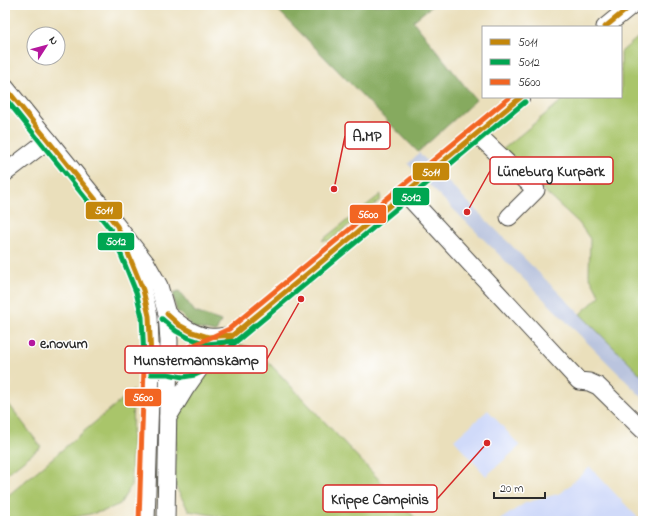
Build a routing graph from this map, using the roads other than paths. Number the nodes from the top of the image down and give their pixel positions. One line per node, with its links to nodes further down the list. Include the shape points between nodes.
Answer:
1 (632, 5): 2 (street)
2 (606, 26)
3 (5, 87): 6 (street)
4 (520, 98): 5 (street)
5 (477, 134): 8 (street); 9 (street, via 536,190)
6 (48, 140): 7 (street); 10 (street)
7 (5, 173)
8 (405, 193): 12 (street); 17 (street, via 578,381 598,386)
9 (509, 217)
10 (117, 226): 11 (street, via 146,263 159,286); 14 (street, via 143,290 149,316)
11 (168, 314): 12 (street, via 192,332 208,337); 15 (street)
12 (233, 335): 13 (street); 15 (street, via 180,359)
13 (202, 364): 15 (street, via 183,370); 16 (street)
14 (151, 367): 15 (street); 18 (street)
15 (169, 367): 16 (street)
16 (168, 417): 19 (street)
17 (643, 430)
18 (146, 521)
19 (166, 521)

